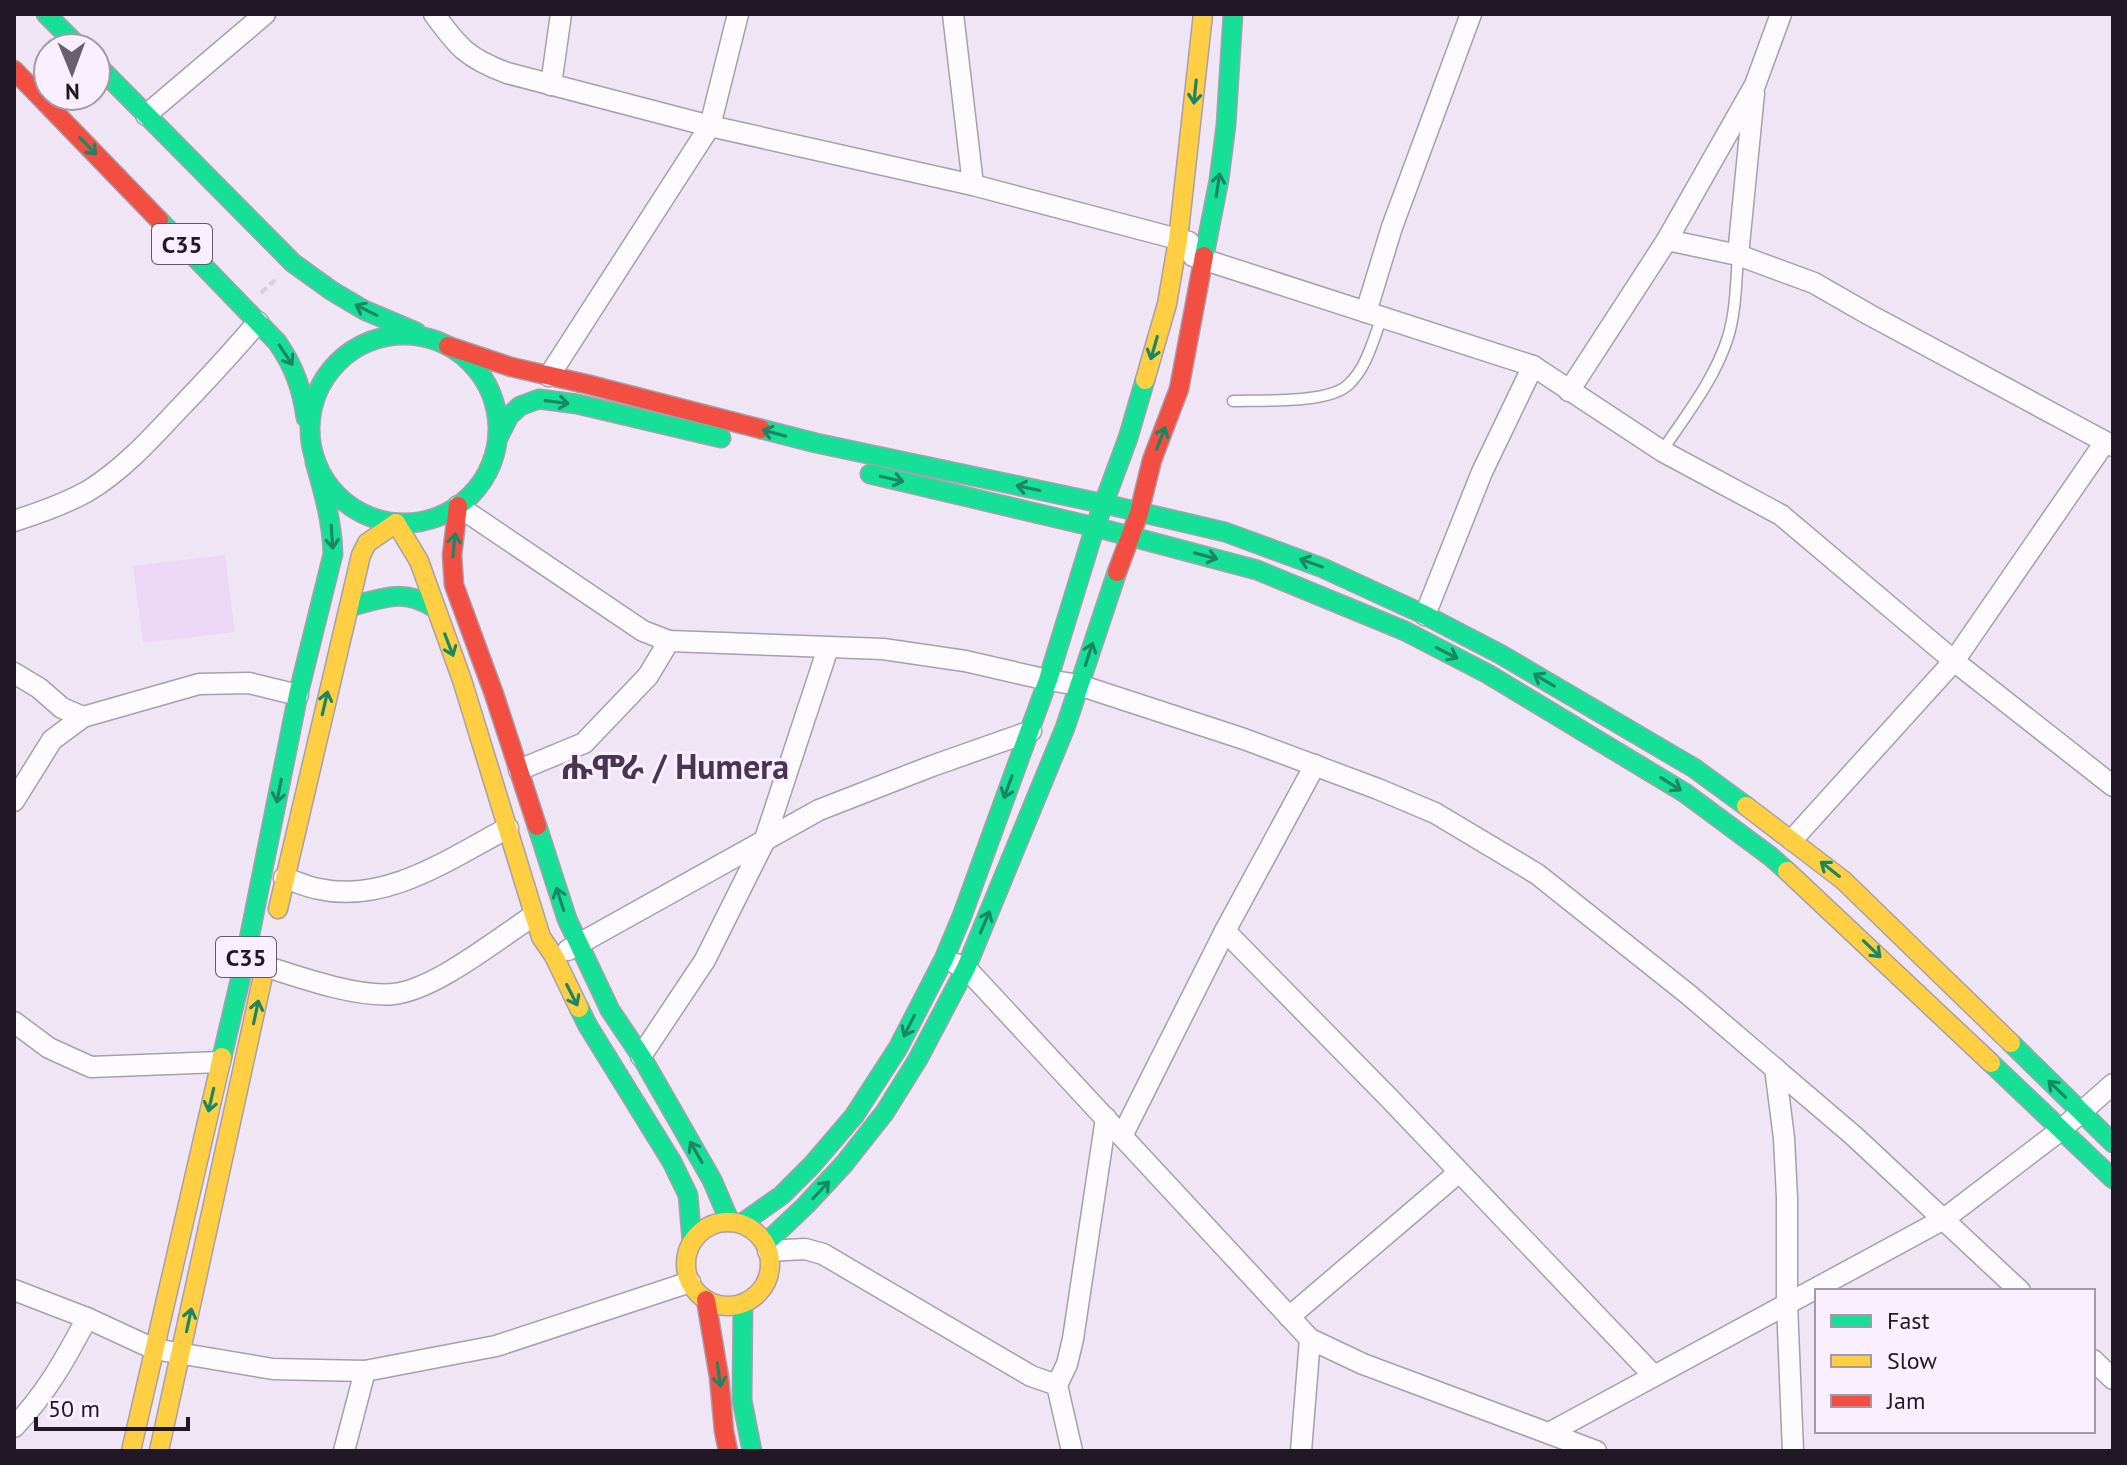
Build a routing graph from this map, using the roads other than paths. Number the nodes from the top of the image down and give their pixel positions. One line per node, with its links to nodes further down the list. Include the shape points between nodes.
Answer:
1 (46, 14): 11 (street)
2 (265, 14): 16 (street)
3 (434, 14): 14 (street, via 467,54)
4 (561, 14): 14 (street)
5 (738, 14): 17 (street)
6 (953, 14): 18 (street)
7 (1203, 14): 20 (street, one-way to 20)
8 (1233, 14): 21 (street, one-way to 8, via 1226,125)
9 (1471, 14): 24 (street, via 1389,236)
10 (1781, 14): 15 (street)
11 (64, 32)
12 (14, 70): 23 (street, C35, one-way to 23)
13 (112, 80): 16 (street, C35)
14 (551, 85): 17 (street)
15 (1755, 85): 19 (street); 22 (street)
16 (146, 115): 25 (street, C35, one-way to 16, via 364,310 293,263)
17 (710, 126): 18 (street); 27 (street)
18 (973, 185): 20 (street)
19 (1667, 240): 22 (street); 28 (street)
20 (1177, 246): 21 (street); 38 (street, one-way to 38, via 1167,304)
21 (1206, 252): 24 (street); 40 (street, one-way to 21, via 1179,389)
22 (1738, 255): 33 (street, via 1814,283); 34 (lane, via 1729,336 1716,369)
23 (251, 315): 31 (street, C35, one-way to 31, via 298,375); 41 (street, via 224,361 144,446 88,490)
24 (1374, 315): 26 (street); 29 (lane, via 1367,357 1336,393)
25 (443, 343): 27 (street); 30 (street, C35, via 468,360 489,388); 31 (street, C35, via 414,335 391,336 344,356 314,398)
26 (1533, 366): 28 (street); 47 (street, via 1482,472)
27 (549, 376): 35 (street, one-way to 27)
28 (1569, 391): 34 (street)
29 (1233, 401)
30 (498, 438): 32 (street, one-way to 32, via 509,416 539,399); 39 (street, C35, via 485,476)
31 (310, 441): 37 (street, C35)
32 (738, 442)
33 (2109, 444): 50 (street)
34 (1662, 451): 50 (street, via 1781,515)
35 (814, 452): 36 (street); 38 (street, one-way to 35); 43 (street, one-way to 43, via 849,469)
36 (783, 453)
37 (315, 462): 42 (street, C35, via 347,504); 54 (street, C35, one-way to 54, via 333,554)
38 (1105, 504): 40 (street); 43 (street)
39 (458, 506): 42 (street, C35, via 422,521); 48 (street, via 643,631); 60 (street, one-way to 39, via 454,585)
40 (1139, 513): 44 (street); 47 (street, one-way to 40, via 1323,568 1225,532)
41 (14, 521)
42 (396, 523): 45 (street, C35, via 367,543); 46 (street, via 419,561)
43 (1095, 527): 44 (street); 52 (street)
44 (1131, 536): 53 (street, one-way to 44); 57 (street, one-way to 57, via 1257,570 1392,625)
45 (349, 607): 46 (street, via 401,595 423,598); 66 (street, C35, one-way to 45)
46 (436, 609): 63 (street, one-way to 63)
47 (1425, 615): 55 (street, one-way to 47)
48 (669, 641): 49 (street); 60 (street, via 648,676 584,743)
49 (828, 648): 52 (street, via 883,649); 65 (street)
50 (1954, 661): 61 (street); 64 (street)
51 (14, 673): 56 (street)
52 (1048, 680): 53 (street); 58 (street)
53 (1079, 685): 59 (street); 75 (street, one-way to 53)
54 (298, 695): 56 (street, via 249,683 199,684); 72 (street, C35, one-way to 72)
55 (1583, 703): 57 (street); 64 (street, via 1694,768)
56 (83, 717): 62 (street, via 52,740)
57 (1573, 724): 83 (street, one-way to 83, via 1685,793 1770,856)
58 (1031, 731): 65 (street, via 819,810); 74 (street, one-way to 74)
59 (1315, 765): 69 (street); 79 (street, via 1435,813 1537,874)
60 (519, 770): 70 (street, one-way to 60)
61 (2113, 786)
62 (14, 801)
63 (508, 828): 66 (street, via 379,890 317,889); 67 (street)
64 (1792, 840): 81 (street, one-way to 64, via 1843,880)
65 (764, 842): 70 (street); 77 (street, via 705,960)
66 (284, 878): 68 (street, C35)
67 (533, 916): 71 (street); 73 (street, via 436,980 395,994 347,990)
68 (275, 922)
69 (1225, 931): 84 (street); 86 (street)
70 (579, 945): 71 (street); 77 (street, via 610,1010)
71 (554, 956): 90 (street, one-way to 90, via 588,1026 688,1195)
72 (245, 959): 73 (street); 78 (street, C35)
73 (267, 959): 102 (street, C35, one-way to 73)
74 (944, 959): 75 (street); 89 (street, one-way to 89, via 898,1048 854,1116 782,1195)
75 (966, 968): 82 (street); 91 (street, one-way to 75, via 885,1112)
76 (14, 1022): 78 (street, via 49,1048 91,1067)
77 (641, 1056): 89 (street, one-way to 77)
78 (220, 1062): 101 (street, C35, one-way to 101)
79 (1775, 1068): 88 (street); 97 (street, via 1784,1138)
80 (2113, 1084): 81 (street)
81 (2080, 1112): 83 (street); 85 (street)
82 (1106, 1118): 84 (street); 107 (street, via 1073,1339)
83 (2062, 1129): 87 (street); 88 (street)
84 (1122, 1136): 98 (street)
85 (2113, 1143)
86 (1458, 1173): 98 (street); 105 (street)
87 (2113, 1179)
88 (1944, 1219): 93 (street); 97 (street)
89 (736, 1223): 90 (street, via 715,1224); 91 (street, via 759,1236)
90 (692, 1241): 92 (street, via 686,1262)
91 (766, 1248): 96 (street, via 768,1276); 107 (street, via 823,1254 1031,1376)
92 (690, 1282): 95 (street); 104 (street, via 496,1346)
93 (2018, 1289)
94 (14, 1290): 99 (street)
95 (706, 1300): 96 (street, via 717,1305); 113 (street, one-way to 113)
96 (743, 1303): 114 (street, via 742,1398)
97 (1787, 1304): 105 (street); 118 (street)
98 (1289, 1317): 100 (street)
99 (87, 1318): 101 (street); 108 (street, via 58,1372)
100 (1310, 1339): 109 (street); 116 (street)
101 (154, 1349): 102 (street); 111 (street, C35)
102 (181, 1354): 104 (street, via 273,1369); 112 (street, C35)
103 (2095, 1362): 106 (street)
104 (365, 1371): 110 (street)
105 (1654, 1376): 109 (street)
106 (2113, 1379)
107 (1057, 1385): 115 (street)
108 (14, 1427)
109 (1549, 1433): 117 (street)
110 (347, 1449)
111 (131, 1451)
112 (159, 1451)
113 (728, 1451)
114 (752, 1451)
115 (1072, 1451)
116 (1301, 1451)
117 (1596, 1451)
118 (1793, 1451)

